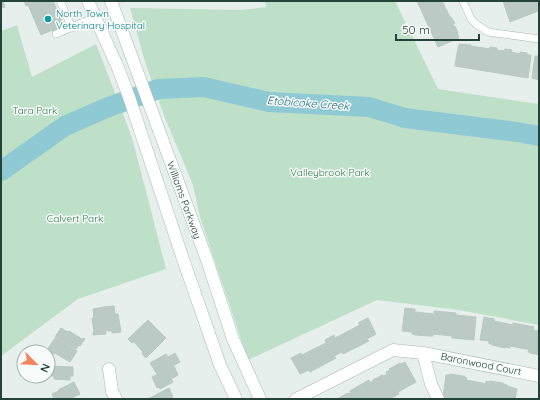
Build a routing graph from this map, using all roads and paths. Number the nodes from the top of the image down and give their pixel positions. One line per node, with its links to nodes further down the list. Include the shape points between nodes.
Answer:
1 (88, 1): 5 (main road, Williams Parkway)
2 (110, 1): 14 (main road, Williams Parkway, via 209,266 233,339)
3 (462, 1): 8 (lane, via 471,19 488,32)
4 (61, 4): 6 (lane)
5 (95, 17): 6 (lane); 13 (main road, Williams Parkway, via 118,68 220,365)
6 (72, 28): 7 (lane)
7 (56, 34)
8 (539, 39)
9 (423, 353): 11 (main road, Baronwood Court); 15 (main road, Baronwood Court, via 393,350); 16 (main road, Baronwood Court, via 431,384)
10 (109, 369): 12 (main road)
11 (539, 376)
12 (116, 399)
13 (236, 399)
14 (260, 399)
15 (296, 399)
16 (438, 399)

